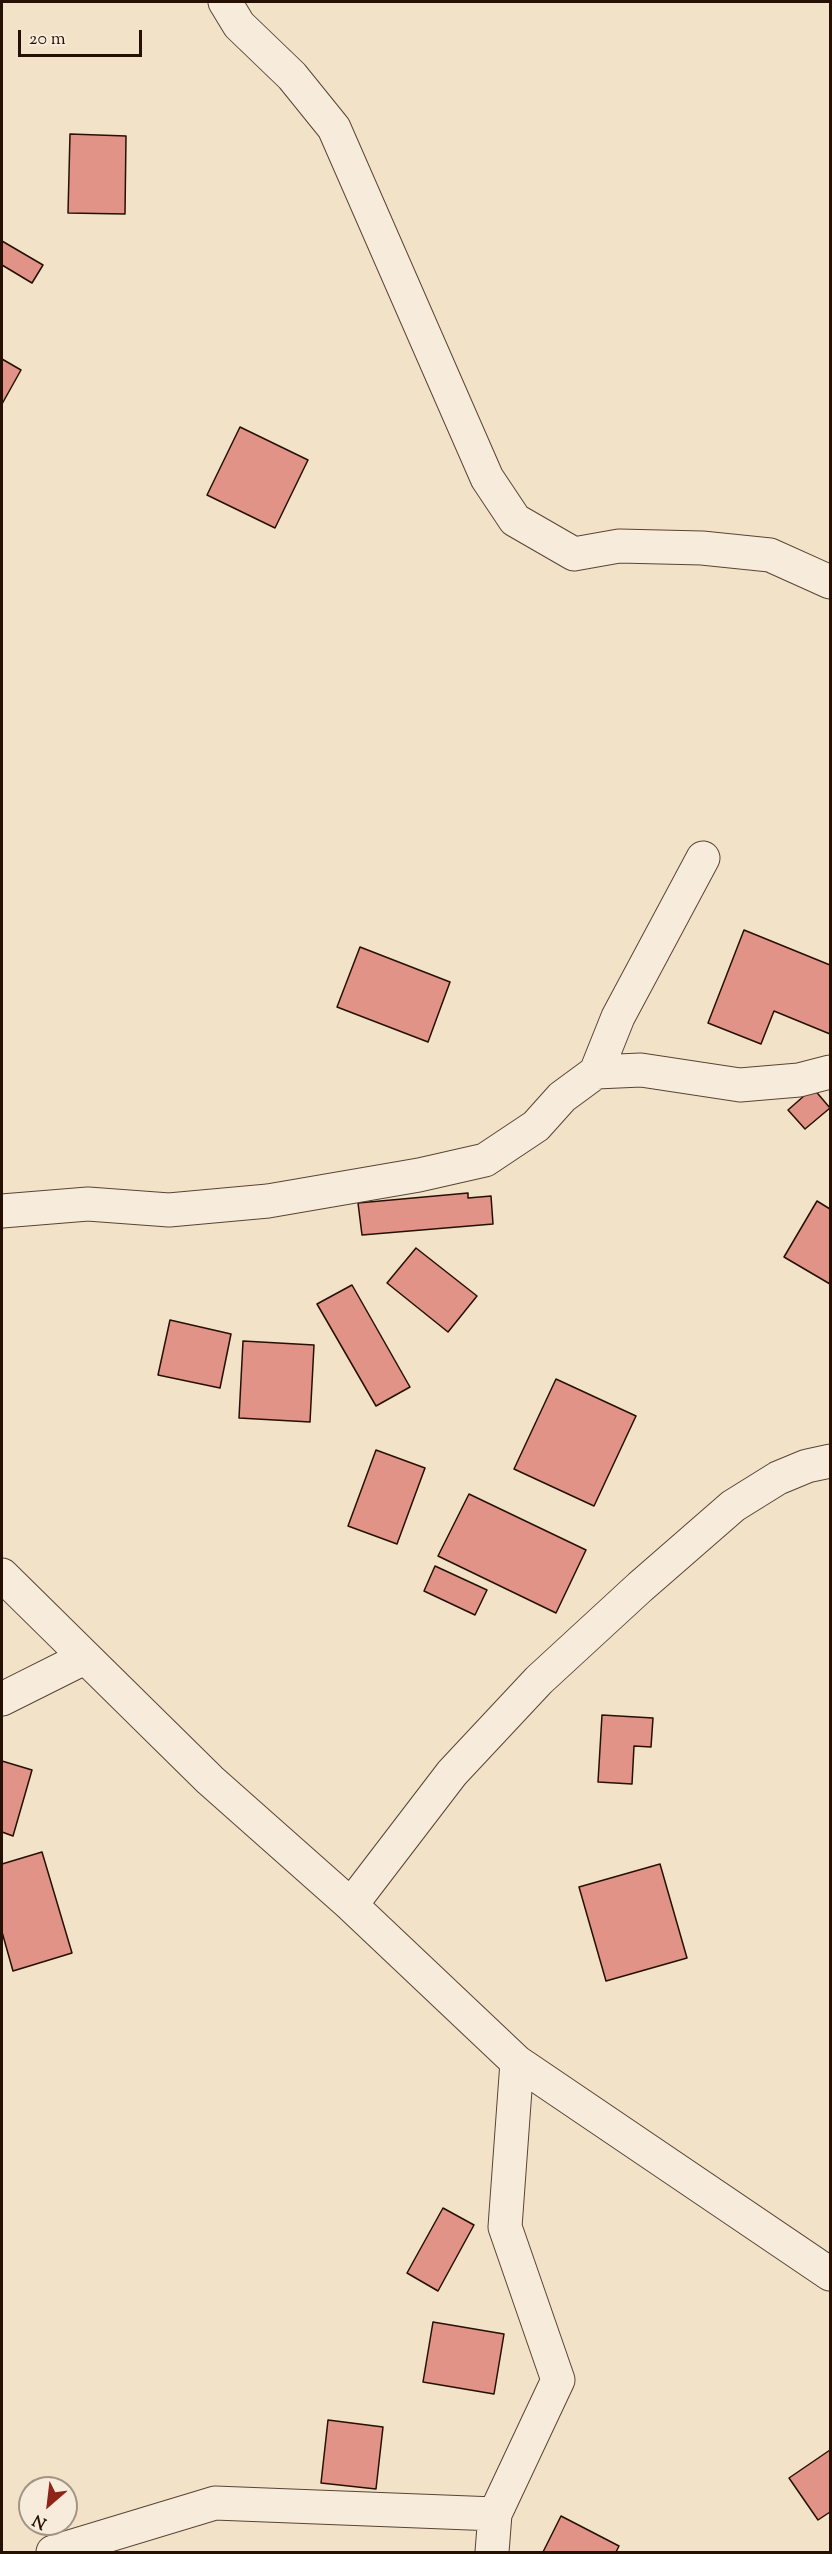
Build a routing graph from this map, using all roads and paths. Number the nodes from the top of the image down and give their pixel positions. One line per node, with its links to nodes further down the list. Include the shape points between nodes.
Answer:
1 (225, 2): 2 (street, via 240,25 292,76 334,128 487,478 515,520 574,554 619,546 770,555)
2 (831, 582)
3 (703, 858): 4 (street, via 618,1017)
4 (596, 1072): 5 (street, via 641,1070 740,1085 799,1080); 6 (street, via 562,1096 536,1126 486,1160 268,1201 169,1210 88,1204)
5 (831, 1072)
6 (2, 1211)
7 (831, 1461): 11 (street, via 778,1478 733,1506 539,1680 452,1773)
8 (2, 1575): 9 (street)
9 (84, 1658): 10 (street); 11 (street, via 210,1780)
10 (2, 1699)
11 (351, 1905): 12 (street)
12 (517, 2062): 13 (street); 14 (street, via 505,2227 558,2380)
13 (831, 2274)
14 (495, 2514): 15 (street, via 215,2503); 16 (street)
15 (52, 2553)
16 (492, 2553)

